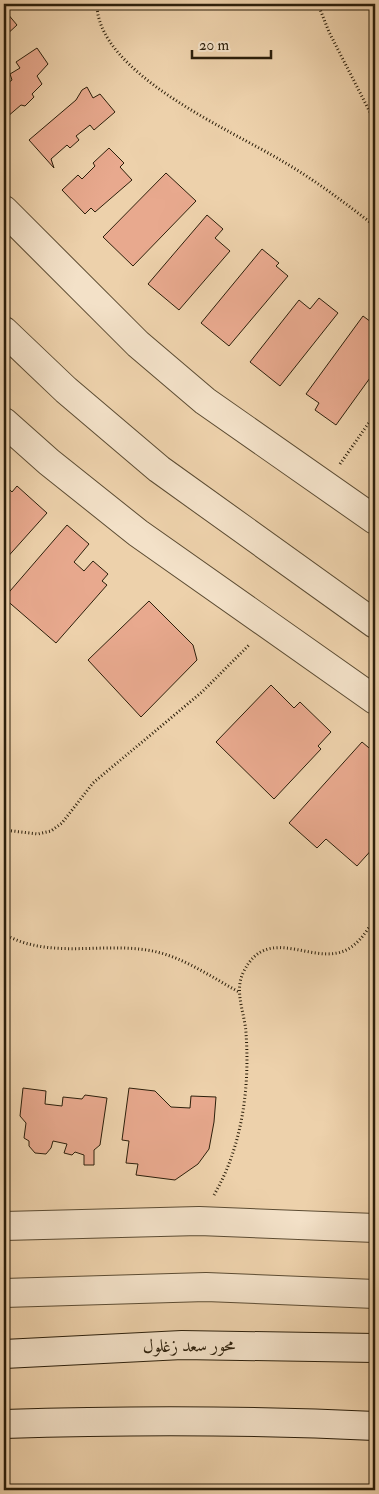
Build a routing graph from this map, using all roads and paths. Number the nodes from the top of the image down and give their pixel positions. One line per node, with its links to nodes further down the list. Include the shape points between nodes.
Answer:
1 (97, 4): 5 (path, via 105,34 128,65 203,118 281,160 328,190)
2 (318, 4): 3 (path)
3 (375, 122)
4 (4, 210): 9 (street, via 146,350 205,401)
5 (375, 226)
6 (4, 331): 11 (street, via 72,396 159,469)
7 (375, 414): 9 (path)
8 (4, 422): 12 (street, via 138,533)
9 (325, 485): 10 (street)
10 (375, 520)
11 (375, 624)
12 (269, 625): 13 (street); 14 (path, via 202,692 93,783 62,823 51,831 38,834)
13 (375, 700)
14 (4, 830)
15 (375, 918): 17 (path, via 353,946 338,953 322,954 281,946 265,950 251,960 242,975)
16 (4, 934): 17 (path, via 16,941 71,950 117,947 157,952 192,966)
17 (239, 992): 18 (path, via 246,1031 243,1111 234,1150 219,1187)
18 (199, 1222): 19 (street); 20 (street)
19 (4, 1226)
20 (375, 1228)
21 (4, 1293): 22 (street, via 206,1287)
22 (375, 1294)
23 (375, 1348): 24 (street, محور سعد زغلول, via 182,1345)
24 (4, 1354)
25 (4, 1424): 26 (street, via 259,1420)
26 (375, 1426)

